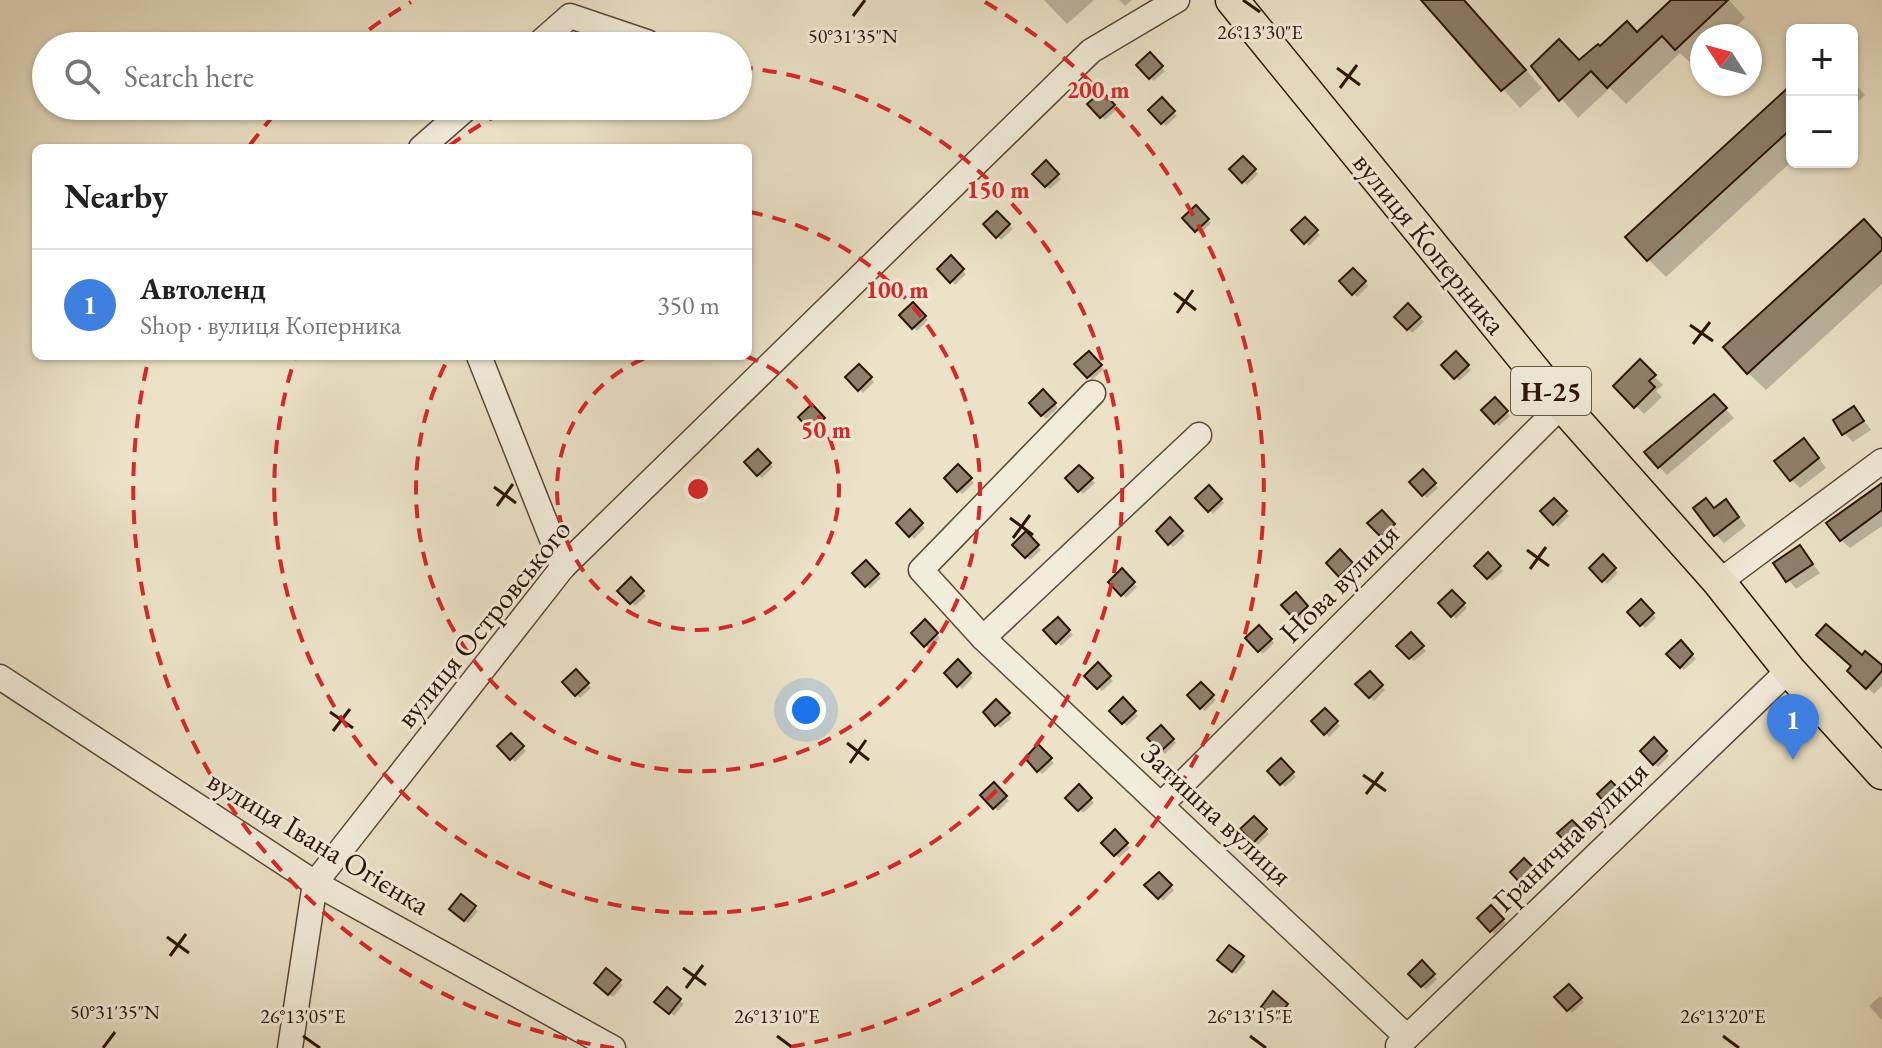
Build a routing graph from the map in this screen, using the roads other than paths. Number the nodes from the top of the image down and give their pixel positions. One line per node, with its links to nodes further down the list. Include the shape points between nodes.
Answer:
1 (1177, 0): 12 (street, вулиця Островського, via 1091,51)
2 (1232, 0): 9 (main road, вулиця Коперника / Н-25)
3 (552, 32): 4 (street, via 570,16)
4 (617, 32)
5 (453, 120): 6 (street)
6 (426, 144)
7 (481, 360): 12 (street)
8 (1093, 393): 14 (street, Затишна вулиця, via 921,570)
9 (1562, 405): 13 (main road, вулиця Коперника / Н-25); 18 (street, Нова вулиця)
10 (1199, 435): 14 (street)
11 (1882, 461): 13 (street)
12 (563, 567): 19 (street, вулиця Островського)
13 (1719, 582): 15 (main road, вулиця Коперника / Н-25)
14 (983, 638): 18 (street, Затишна вулиця)
15 (1789, 670): 17 (main road, вулиця Коперника / Н-25); 20 (street, Гранична вулиця)
16 (0, 677): 19 (street, вулиця Івана Огієнка)
17 (1882, 773)
18 (1161, 805): 20 (street, Затишна вулиця)
19 (315, 883): 21 (street); 22 (street, вулиця Івана Огієнка)
20 (1402, 1043)
21 (290, 1048)
22 (613, 1048)

